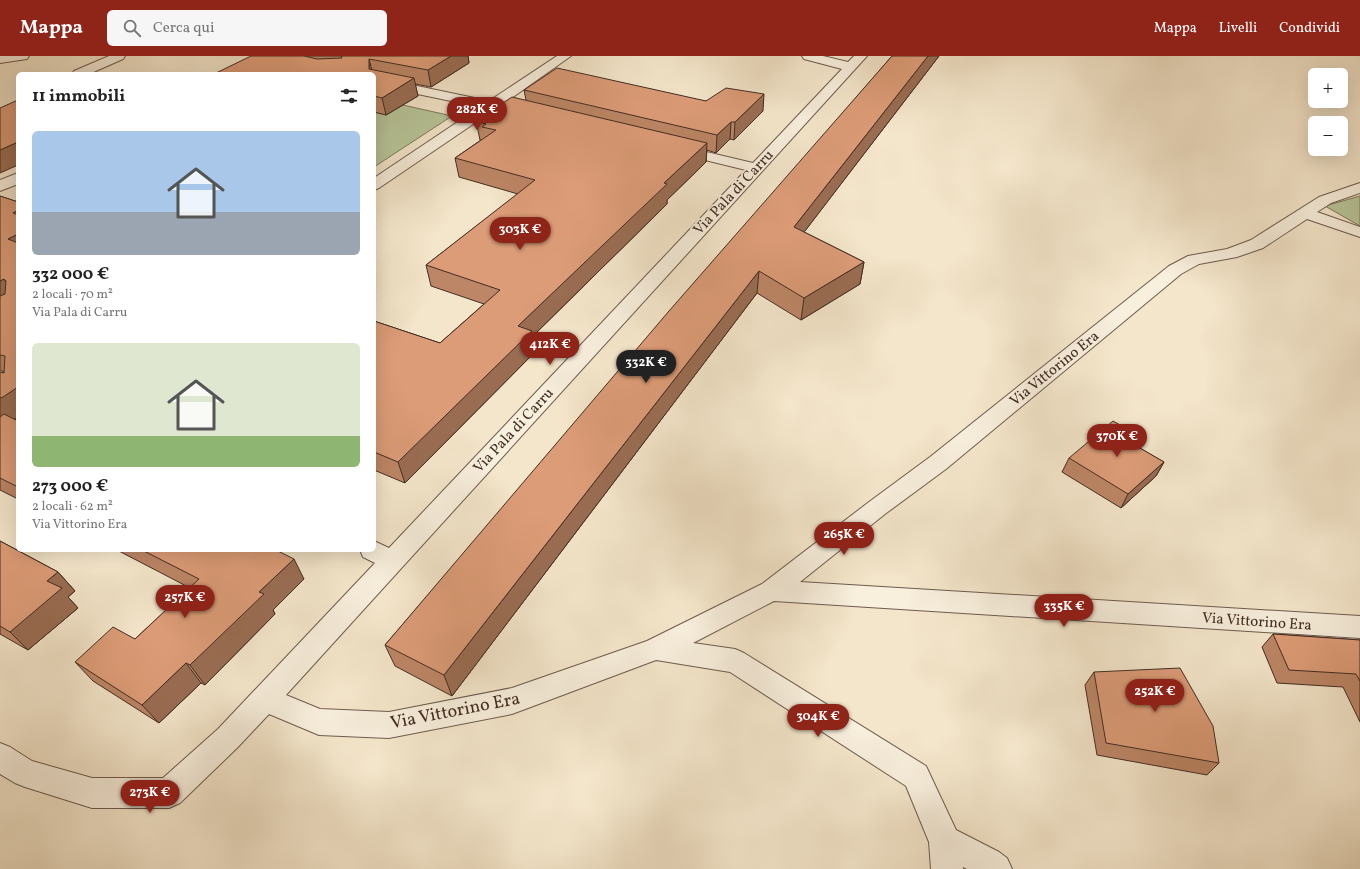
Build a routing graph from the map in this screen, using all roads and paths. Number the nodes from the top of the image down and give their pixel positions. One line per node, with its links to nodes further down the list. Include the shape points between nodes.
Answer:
1 (23, 56): 5 (street)
2 (119, 56): 7 (street)
3 (565, 56): 9 (street)
4 (808, 56): 6 (street)
5 (0, 59)
6 (856, 61): 12 (street, Via Pala di Carru)
7 (83, 72)
8 (376, 81): 9 (street)
9 (493, 105): 10 (street); 14 (street)
10 (542, 117)
11 (662, 146): 12 (street)
12 (756, 168): 19 (street, Via Pala di Carru)
13 (16, 179): 15 (street)
14 (376, 184)
15 (0, 186)
16 (1360, 188): 17 (street, Via Vittorino Era, via 1325,200)
17 (1305, 213): 18 (street); 20 (street, Via Vittorino Era, via 1257,244 1231,253 1194,260 1175,270 938,463)
18 (1360, 232)
19 (382, 555): 23 (street, Via Pala di Carru)
20 (771, 591): 21 (street, Via Vittorino Era); 22 (street, Via Vittorino Era)
21 (1360, 627)
22 (656, 649): 23 (street, Via Vittorino Era, via 512,701 389,725 319,722); 25 (street, via 735,660 916,776)
23 (264, 699): 24 (street, via 228,738 169,793 92,793 25,773)
24 (0, 757)
25 (946, 855): 26 (street, via 988,863)
26 (996, 869)

